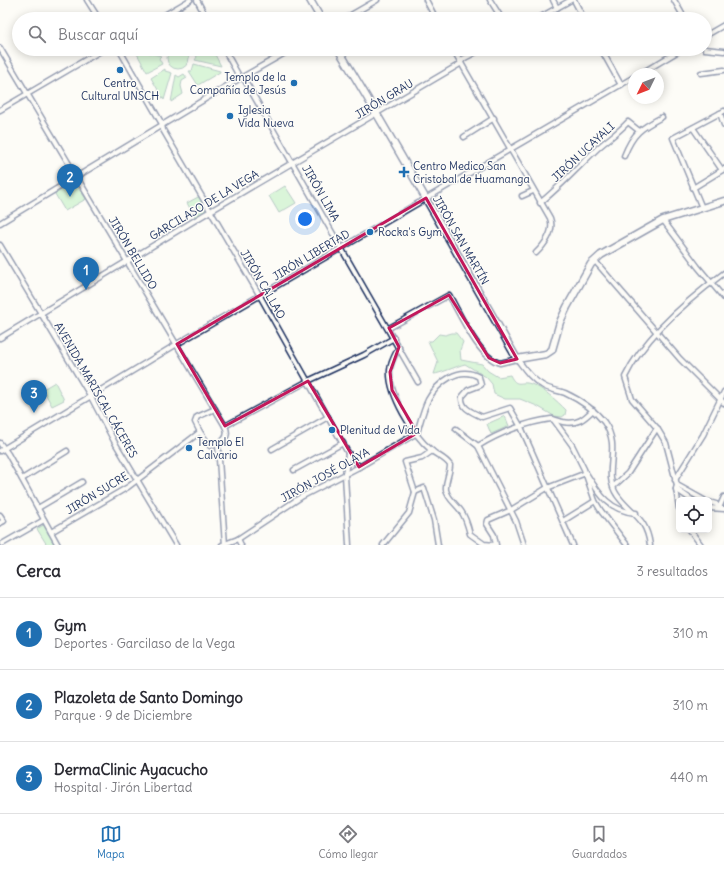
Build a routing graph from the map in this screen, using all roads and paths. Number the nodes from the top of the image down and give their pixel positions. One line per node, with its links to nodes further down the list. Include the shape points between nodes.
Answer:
1 (87, 0): 12 (street)
2 (190, 0): 13 (street)
3 (196, 0): 14 (street)
4 (310, 0): 15 (street)
5 (377, 0): 16 (street)
6 (426, 0): 17 (street)
7 (490, 0): 18 (street)
8 (553, 0): 11 (street)
9 (573, 0): 11 (street); 20 (street)
10 (674, 0): 21 (street)
11 (557, 8): 19 (street)
12 (95, 12)
13 (170, 12)
14 (203, 12)
15 (317, 12)
16 (356, 12)
17 (432, 12)
18 (498, 12)
19 (550, 12)
20 (580, 12)
21 (681, 12)
22 (724, 25): 23 (street)
23 (712, 32)
24 (0, 48): 43 (street, JIRÓN BELLIDO)
25 (712, 50): 26 (street)
26 (724, 51)
27 (92, 56): 43 (street)
28 (123, 56): 49 (street, JIRÓN CALLAO)
29 (228, 56): 40 (street, JIRÓN LIMA)
30 (280, 56): 40 (street)
31 (342, 56): 46 (street, JIRÓN SAN MARTÍN)
32 (457, 56): 36 (street)
33 (471, 56): 36 (street, JIRÓN GRAU)
34 (605, 56): 42 (street)
35 (670, 56): 37 (street)
36 (461, 62): 46 (street, JIRÓN GRAU); 48 (street)
37 (650, 68)
38 (724, 70): 39 (street)
39 (701, 73)
40 (241, 78): 49 (street); 56 (street, JIRÓN LIMA)
41 (628, 81): 42 (street, JIRÓN LIBERTAD)
42 (621, 85): 54 (street, JIRÓN LIBERTAD)
43 (27, 94): 44 (street); 58 (street, JIRÓN BELLIDO)
44 (0, 110)
45 (722, 112): 50 (street); 51 (street)
46 (377, 113): 56 (street, JIRÓN GRAU); 62 (street, JIRÓN SAN MARTÍN)
47 (662, 117): 52 (street)
48 (494, 118): 53 (street); 54 (street)
49 (162, 124): 58 (street); 66 (street, JIRÓN CALLAO, via 163,130)
50 (724, 125)
51 (693, 128): 57 (street); 59 (street, via 673,138)
52 (638, 130): 55 (street, via 628,144); 64 (street, JIRÓN UCAYALI, via 628,122)
53 (464, 137)
54 (510, 150): 60 (street); 62 (street, JIRÓN LIBERTAD)
55 (624, 156)
56 (293, 162): 66 (street, GARCILASO DE LA VEGA); 70 (street, JIRÓN LIMA)
57 (723, 169): 59 (street)
58 (77, 177): 68 (street); 73 (street, JIRÓN BELLIDO)
59 (693, 188): 65 (street)
60 (533, 191): 61 (street); 64 (street)
61 (522, 196)
62 (426, 198): 70 (street, JIRÓN LIBERTAD); 85 (street, JIRÓN SAN MARTÍN)
63 (724, 201): 65 (street)
64 (540, 203): 71 (street, via 550,218 551,227 544,244)
65 (702, 208): 67 (street)
66 (210, 211): 73 (street, GARCILASO DE LA VEGA); 76 (street, JIRÓN CALLAO)
67 (663, 220): 72 (street, via 610,248); 75 (street)
68 (0, 223)
69 (0, 245): 78 (street, AVENIDA MARISCAL CÁCERES)
70 (342, 246): 76 (street, JIRÓN LIBERTAD); 79 (street, JIRÓN LIMA)
71 (536, 253)
72 (595, 261): 80 (street); 85 (street, via 567,307 552,350 546,354)
73 (127, 262): 78 (street, GARCILASO DE LA VEGA); 83 (street, JIRÓN BELLIDO)
74 (724, 273): 75 (street)
75 (711, 282): 77 (street); 80 (street)
76 (260, 296): 83 (street, JIRÓN LIBERTAD); 86 (street, JIRÓN CALLAO)
77 (724, 298)
78 (42, 314): 81 (street, GARCILASO DE LA VEGA); 89 (street, AVENIDA MARISCAL CÁCERES)
79 (389, 328): 82 (street, JIRÓN LIMA); 85 (street, via 449,295 489,358 500,363)
80 (658, 333): 90 (street); 97 (street, via 631,365 625,377 632,399)
81 (0, 338)
82 (394, 338): 84 (street, JIRÓN LIMA); 86 (street, via 364,356)
83 (177, 344): 89 (street, JIRÓN LIBERTAD); 91 (street, JIRÓN BELLIDO)
84 (399, 347): 87 (street, JIRÓN LIMA); 100 (street, via 392,360 390,372 392,390)
85 (517, 358): 92 (street, via 541,385 564,393)
86 (308, 381): 93 (street, JIRÓN CALLAO); 95 (street)
87 (418, 382)
88 (724, 392): 90 (street)
89 (90, 396): 106 (street, JIRÓN LIBERTAD); 115 (street, AVENIDA MARISCAL CÁCERES)
90 (722, 402): 117 (street)
91 (215, 409): 95 (street, JIRÓN BELLIDO); 99 (street, via 197,417 195,422)
92 (593, 410): 94 (street, via 575,423); 118 (street, via 606,425 610,435 614,450 610,471)
93 (328, 417): 102 (street, JIRÓN CALLAO); 105 (street)
94 (553, 419): 96 (street); 112 (street, via 566,434)
95 (225, 426): 103 (street, via 227,437)
96 (521, 427): 100 (street, via 510,408 484,418 465,406 462,397 468,390 481,385 479,377 462,373 444,380 428,400); 104 (street); 119 (street)
97 (657, 428): 117 (street, via 666,443); 118 (street, via 628,473)
98 (456, 429): 104 (street)
99 (200, 432): 103 (street, via 210,446); 115 (street, JIRÓN SUCRE)
100 (417, 434): 108 (street); 110 (street, JIRÓN JOSÉ OLAYA)
101 (0, 443): 106 (street)
102 (343, 443): 109 (street, JIRÓN CALLAO); 111 (street)
103 (218, 445): 143 (street)
104 (478, 446): 130 (street)
105 (272, 449)
106 (2, 450): 114 (street)
107 (67, 451): 114 (street)
108 (432, 451): 120 (street, via 422,458 405,462); 148 (street, via 442,456 450,465 446,492 460,510 470,534 484,544)
109 (348, 453): 110 (street, JIRÓN CALLAO); 113 (street)
110 (359, 468): 113 (street, JIRÓN JOSÉ OLAYA)
111 (294, 470)
112 (586, 473): 119 (street); 125 (street); 131 (street, via 611,506 623,512)
113 (345, 475): 138 (street, JIRÓN JOSÉ OLAYA, via 301,497); 145 (street)
114 (22, 479): 127 (street)
115 (137, 480): 136 (street, JIRÓN SUCRE); 142 (street, AVENIDA MARISCAL CÁCERES)
116 (82, 482): 127 (street)
117 (676, 485): 122 (street); 123 (street); 124 (street)
118 (614, 486): 131 (street, via 617,495)
119 (547, 488): 130 (street); 134 (street)
120 (415, 492): 146 (street, via 409,513); 147 (street, via 424,488 434,520)
121 (724, 496): 129 (street)
122 (678, 497)
123 (689, 497)
124 (698, 497)
125 (595, 501): 134 (street); 151 (street)
126 (712, 503): 129 (street)
127 (38, 508): 133 (street)
128 (712, 508): 129 (street)
129 (722, 509)
130 (511, 510): 148 (street, via 488,520 487,524 494,535); 149 (street)
131 (636, 514): 152 (street, via 646,528)
132 (0, 515): 135 (street)
133 (44, 520): 136 (street); 140 (street)
134 (563, 521): 150 (street)
135 (2, 522)
136 (51, 532): 141 (street)
137 (692, 533): 153 (street)
138 (238, 539): 143 (street, JIRÓN JOSÉ OLAYA); 144 (street)
139 (0, 542): 140 (street)
140 (2, 545)
141 (58, 545)
142 (176, 545)
143 (224, 545)
144 (241, 545)
145 (350, 545)
146 (383, 545)
147 (438, 545)
148 (495, 545)
149 (524, 545)
150 (573, 545)
151 (627, 545)
152 (650, 545)
153 (701, 545)

